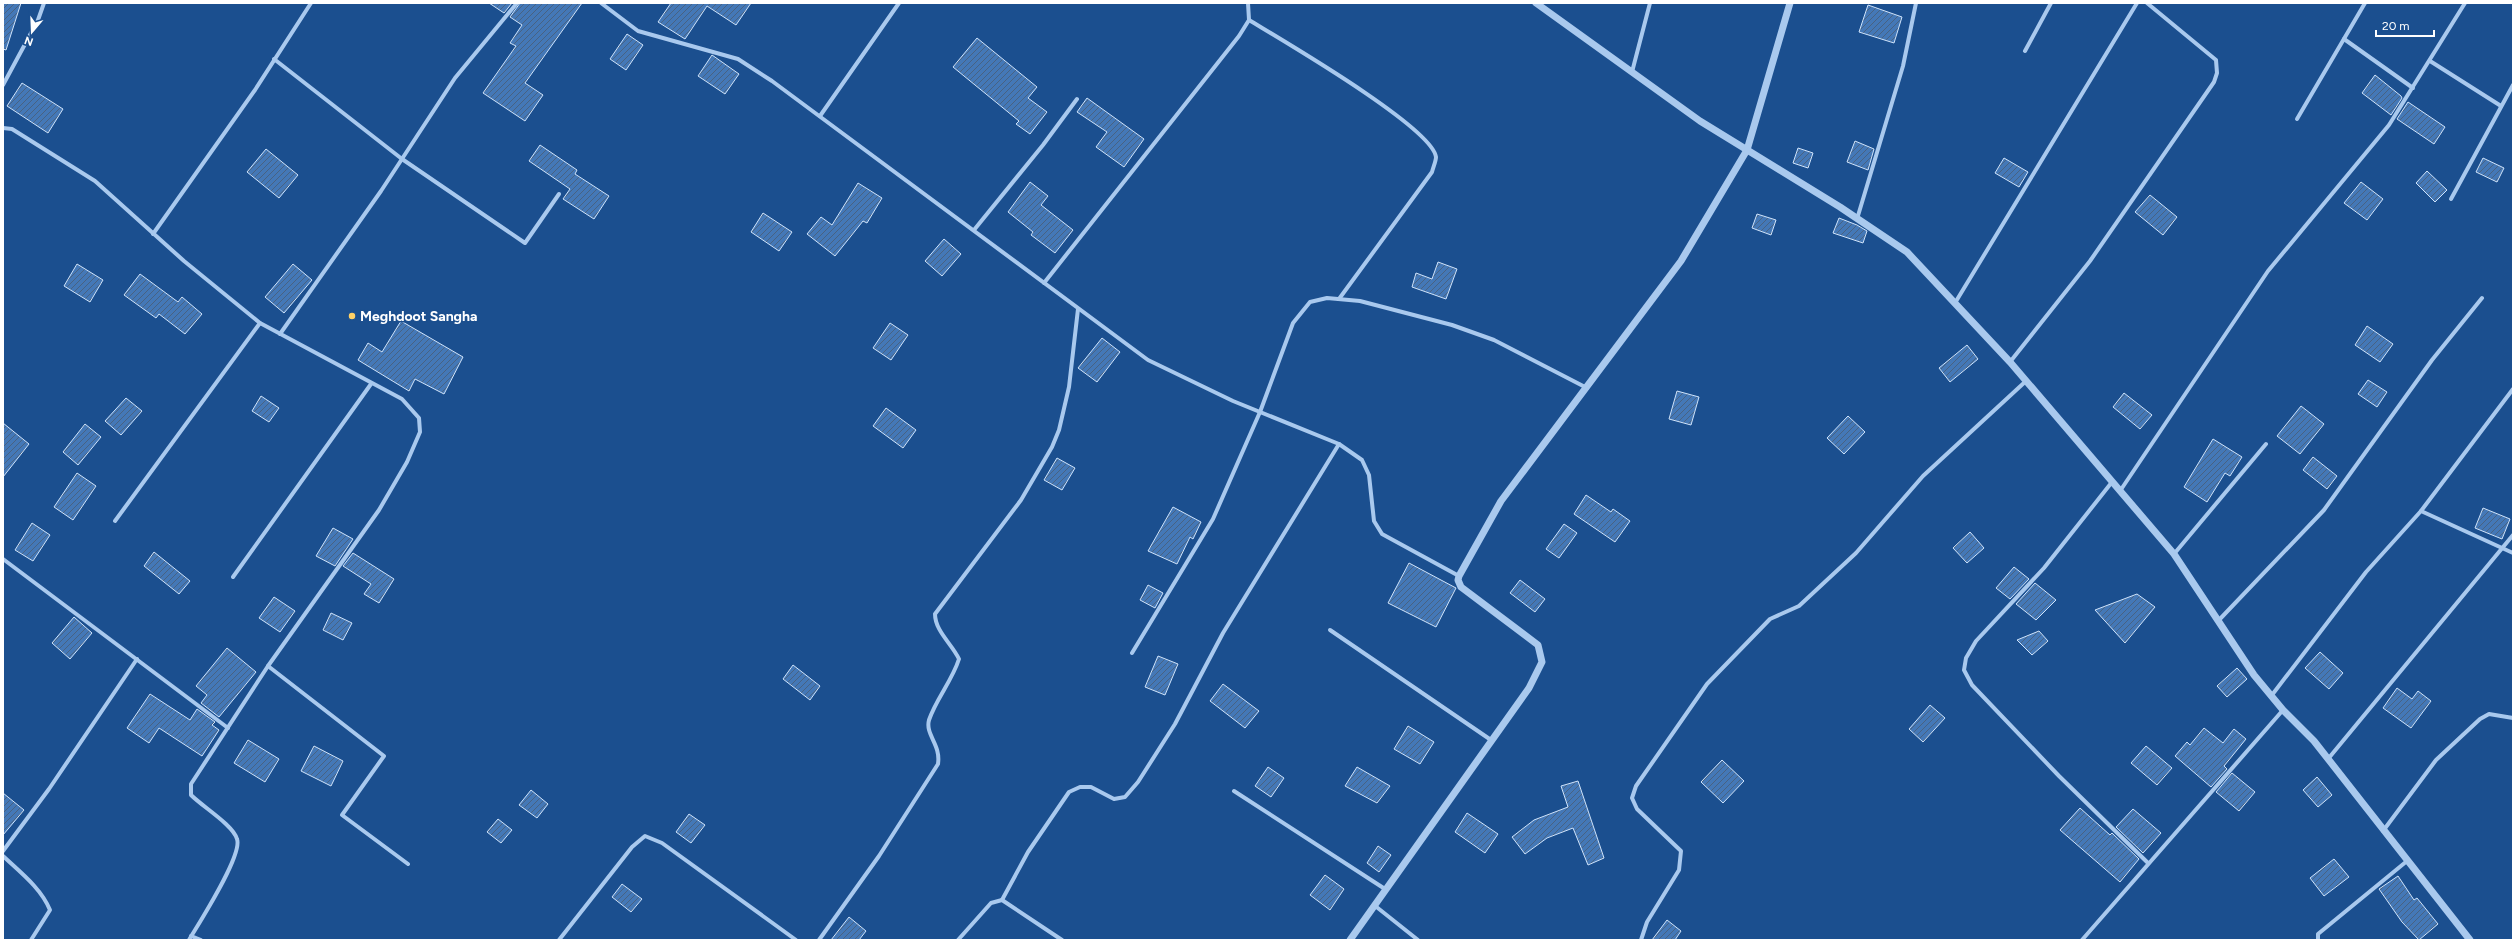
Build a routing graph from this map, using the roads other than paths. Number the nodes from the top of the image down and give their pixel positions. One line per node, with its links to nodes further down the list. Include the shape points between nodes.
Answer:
1 (44, 3): 22 (street, via 38,20)
2 (311, 3): 19 (street)
3 (518, 3): 31 (street, via 455,78)
4 (601, 3): 27 (street, via 638,31 738,59)
5 (899, 3): 27 (street)
6 (1248, 3): 16 (street)
7 (1536, 3): 21 (street)
8 (1650, 3): 21 (street)
9 (1790, 3): 30 (street)
10 (1916, 3): 34 (street, via 1903,66)
11 (2051, 3): 18 (street)
12 (2137, 3): 40 (street)
13 (2147, 3): 44 (street, via 2216,60 2217,73 2214,82 2090,261)
14 (2365, 3): 17 (street)
15 (2465, 3): 20 (street)
16 (1249, 20): 37 (street); 39 (street, via 1403,119 1429,144 1436,157 1432,172)
17 (2344, 39): 24 (street); 28 (street)
18 (2025, 51)
19 (274, 59): 31 (street); 36 (street)
20 (2430, 61): 24 (street); 26 (street)
21 (1632, 72): 30 (street, via 1700,121)
22 (3, 85)
23 (2513, 85): 26 (street)
24 (2413, 88): 53 (street, via 2389,125 2268,271)
25 (1077, 100): 35 (street)
26 (2502, 106): 33 (street)
27 (820, 116): 35 (street)
28 (2297, 119)
29 (3, 128): 36 (street, via 12,130 95,181)
30 (1747, 150): 34 (street); 47 (street, via 1681,261)
31 (402, 159): 32 (street, via 525,243); 43 (street)
32 (559, 194)
33 (2451, 199)
34 (1857, 219): 40 (street, via 1907,252)
35 (974, 230): 37 (street)
36 (153, 234): 42 (street)
37 (1044, 283): 41 (street)
38 (2482, 298): 63 (street, via 2432,360 2324,510)
39 (1339, 299): 47 (street, via 1360,301 1494,340); 49 (street, via 1327,298 1310,302 1293,324)
40 (1955, 303): 44 (street)
41 (1078, 309): 49 (street, via 1148,360); 89 (street, via 1069,387 1059,430 1052,447 1021,500 935,614 937,625 955,649 959,659 955,673 929,720 929,731 940,753 938,764 879,856)
42 (260, 323): 43 (street); 55 (street)
43 (280, 334): 46 (street)
44 (2010, 362): 45 (street)
45 (2026, 381): 52 (street); 94 (street, via 1923,476 1856,552 1799,606 1770,619 1708,684 1646,772 1632,798 1637,809 1681,852 1679,870 1647,922)
46 (371, 384): 62 (street); 67 (street, via 402,399 419,418 420,432 407,462 368,528)
47 (1587, 388): 61 (street, via 1501,501)
48 (2513, 389): 54 (street)
49 (1260, 412): 50 (street); 65 (street, via 1213,519)
50 (1339, 444): 61 (street, via 1362,460 1369,475 1371,510 1382,534); 82 (street, via 1223,633 1175,724 1138,782 1125,797 1114,799 1091,787 1080,787 1069,792 1028,852)
51 (2266, 444): 59 (street)
52 (2112, 482): 53 (street); 79 (street, via 2044,568 1976,641 1966,658 1964,670 1972,685 2059,776)
53 (2120, 491): 59 (street)
54 (2421, 511): 57 (street); 68 (street, via 2366,572)
55 (114, 521)
56 (2513, 535): 57 (street)
57 (2503, 549): 58 (street); 73 (street)
58 (2513, 553)
59 (2174, 554): 63 (street)
60 (3, 559): 66 (street)
61 (1459, 576): 72 (street, via 1461,587 1538,644 1542,656 1542,662 1530,688)
62 (233, 577)
63 (2219, 620): 68 (street, via 2254,674)
64 (1330, 630): 72 (street)
65 (1132, 653)
66 (137, 659): 71 (street); 76 (street, via 49,789)
67 (268, 666): 71 (street); 80 (street, via 384,756 342,815)
68 (2272, 694): 69 (street)
69 (2283, 710): 73 (street, via 2314,741); 79 (street)
70 (2513, 718): 75 (street, via 2488,714 2480,719 2436,760)
71 (228, 728): 84 (street, via 191,784 192,795 231,830 238,840 236,852 224,879)
72 (1491, 740): 81 (street)
73 (2328, 760): 75 (street)
74 (1234, 790): 81 (street)
75 (2383, 831): 78 (street)
76 (3, 851)
77 (3, 856): 85 (street, via 30,881 43,896 50,910)
78 (2407, 861): 96 (street, via 2318,934); 97 (street)
79 (2148, 863): 95 (street)
80 (408, 864)
81 (1385, 890): 83 (street)
82 (1002, 900): 90 (street, via 991,903); 91 (street)
83 (1374, 905): 92 (street); 93 (street)
84 (190, 938): 86 (street)
85 (31, 940)
86 (201, 940)
87 (559, 940): 88 (street, via 632,847 645,836 662,843)
88 (796, 940)
89 (819, 940)
90 (958, 940)
91 (1062, 940)
92 (1350, 940)
93 (1418, 940)
94 (1641, 940)
95 (2082, 940)
96 (2318, 940)
97 (2470, 940)

